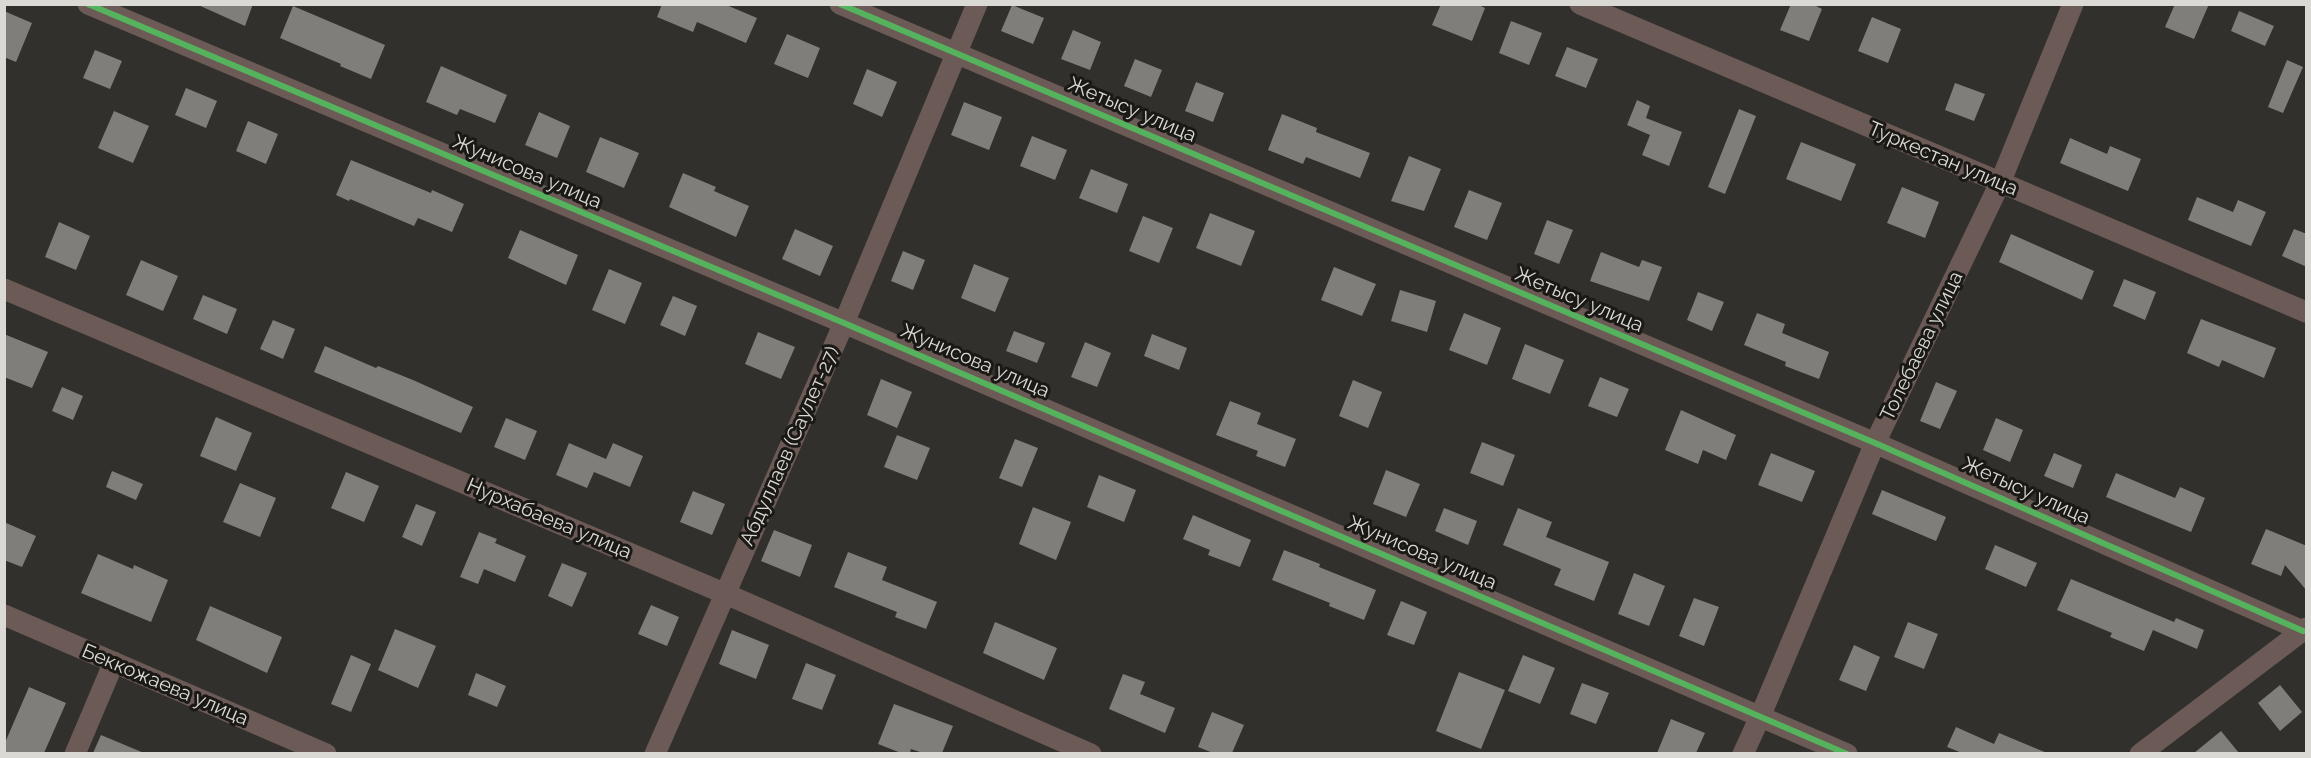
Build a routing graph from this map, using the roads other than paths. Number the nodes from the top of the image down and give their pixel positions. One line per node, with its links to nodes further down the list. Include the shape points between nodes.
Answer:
1 (88, 4): 10 (street, Жунисова улица)
2 (840, 4): 6 (street, Жетысу улица)
3 (977, 4): 6 (street, Абдуллаев (Саулет-27))
4 (1580, 4): 7 (street, Туркестан улица)
5 (2073, 4): 7 (street, Толебаева улица)
6 (955, 53): 10 (street, Абдуллаев (Саулет-27)); 11 (street, Жетысу улица)
7 (2000, 183): 9 (street, Туркестан улица); 11 (street, Толебаева улица)
8 (4, 289): 12 (street, Нурхабаева улица)
9 (2307, 312)
10 (844, 323): 12 (street, Абдуллаев (Саулет-27)); 16 (street, Жунисова улица)
11 (1875, 443): 14 (street, Жетысу улица); 16 (street, Толебаева улица)
12 (726, 594): 20 (street, Абдуллаев (Саулет-27)); 21 (street, Нурхабаева улица)
13 (4, 615): 15 (street, Беккожаева улица)
14 (2305, 629): 24 (street)
15 (114, 663): 17 (street, Беккожаева улица); 18 (street)
16 (1760, 717): 22 (street, Толебаева улица); 23 (street, Жунисова улица)
17 (278, 744): 19 (street, Беккожаева улица)
18 (75, 753)
19 (326, 753)
20 (655, 753)
21 (1091, 753)
22 (1743, 753)
23 (1847, 753)
24 (2140, 753)

